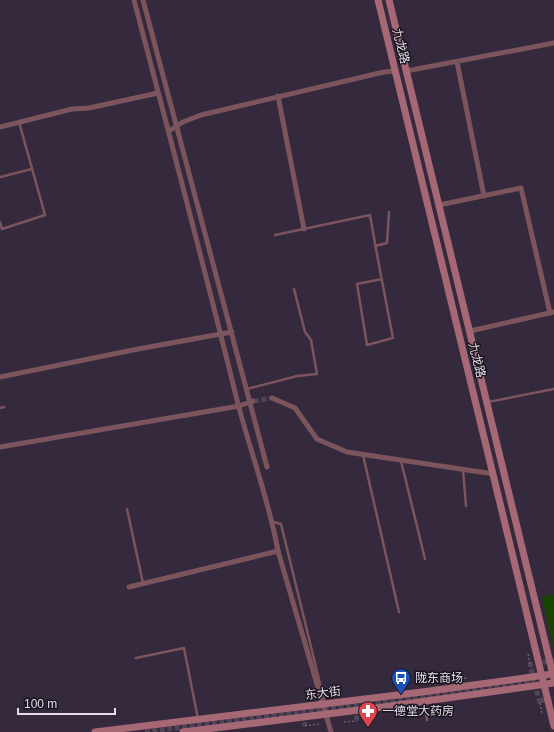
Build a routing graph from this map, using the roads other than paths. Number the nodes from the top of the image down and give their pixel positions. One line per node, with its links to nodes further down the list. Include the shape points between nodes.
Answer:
1 (134, 0): 9 (street)
2 (142, 0): 12 (street)
3 (378, 0): 7 (main road, 九龙路)
4 (389, 0): 8 (main road, 九龙路)
5 (554, 43): 6 (street)
6 (457, 62): 8 (street); 17 (street)
7 (396, 71): 10 (street); 44 (main road, 九龙路)
8 (406, 71): 18 (main road, 九龙路)
9 (158, 93): 11 (street); 14 (street)
10 (278, 96): 12 (street, via 201,115); 21 (street)
11 (19, 122): 13 (street); 15 (lane)
12 (177, 126): 14 (street); 28 (street)
13 (0, 127)
14 (169, 131): 29 (street)
15 (32, 169): 16 (lane); 20 (lane, via 45,216 2,229)
16 (0, 177)
17 (484, 196): 18 (street); 26 (street, via 521,188)
18 (439, 205): 27 (main road, 九龙路)
19 (389, 212): 23 (lane, via 387,243)
20 (0, 222)
21 (304, 229): 22 (lane); 23 (lane, via 370,215)
22 (275, 235)
23 (375, 246): 24 (lane)
24 (382, 279): 24 (lane, via 393,338 367,345 357,284)
25 (294, 289): 31 (lane, via 305,332 311,340 317,374 297,376)
26 (552, 312): 27 (street)
27 (470, 331): 35 (main road, 九龙路)
28 (232, 332): 29 (street); 31 (street)
29 (221, 334): 30 (street); 36 (street)
30 (0, 377)
31 (247, 389): 34 (street)
32 (554, 389): 35 (lane)
33 (272, 398): 40 (street, via 295,408 310,432 318,439 347,452)
34 (252, 401): 36 (street); 42 (street)
35 (486, 402): 55 (main road, 九龙路)
36 (239, 406): 39 (street); 47 (street)
37 (4, 407): 38 (lane)
38 (0, 408)
39 (0, 447)
40 (363, 455): 41 (street); 52 (lane)
41 (401, 461): 43 (street); 49 (lane)
42 (267, 467)
43 (463, 470): 44 (street); 45 (lane)
44 (494, 474): 54 (main road, 九龙路)
45 (466, 506)
46 (127, 509): 50 (lane)
47 (272, 522): 48 (street); 59 (lane, via 281,524)
48 (278, 552): 50 (street); 59 (street)
49 (425, 559)
50 (144, 583): 51 (street)
51 (129, 587)
52 (399, 612)
53 (136, 658): 61 (lane, via 184,648)
54 (542, 675): 55 (main road, 东大街); 57 (main road, 九龙路); 59 (main road, 东大街)
55 (553, 676)
56 (554, 683): 57 (main road, 东大街)
57 (544, 684): 58 (main road, 东大街); 63 (main road, 九龙路)
58 (424, 702): 60 (main road, 东大街); 62 (lane)
59 (324, 704): 60 (street); 61 (main road, 东大街)
60 (327, 714): 64 (main road, 东大街); 67 (street)
61 (198, 719): 65 (main road, 东大街)
62 (427, 720)
63 (554, 726)
64 (208, 730): 66 (main road, 东大街)
65 (95, 732)
66 (183, 732)
67 (331, 732)

